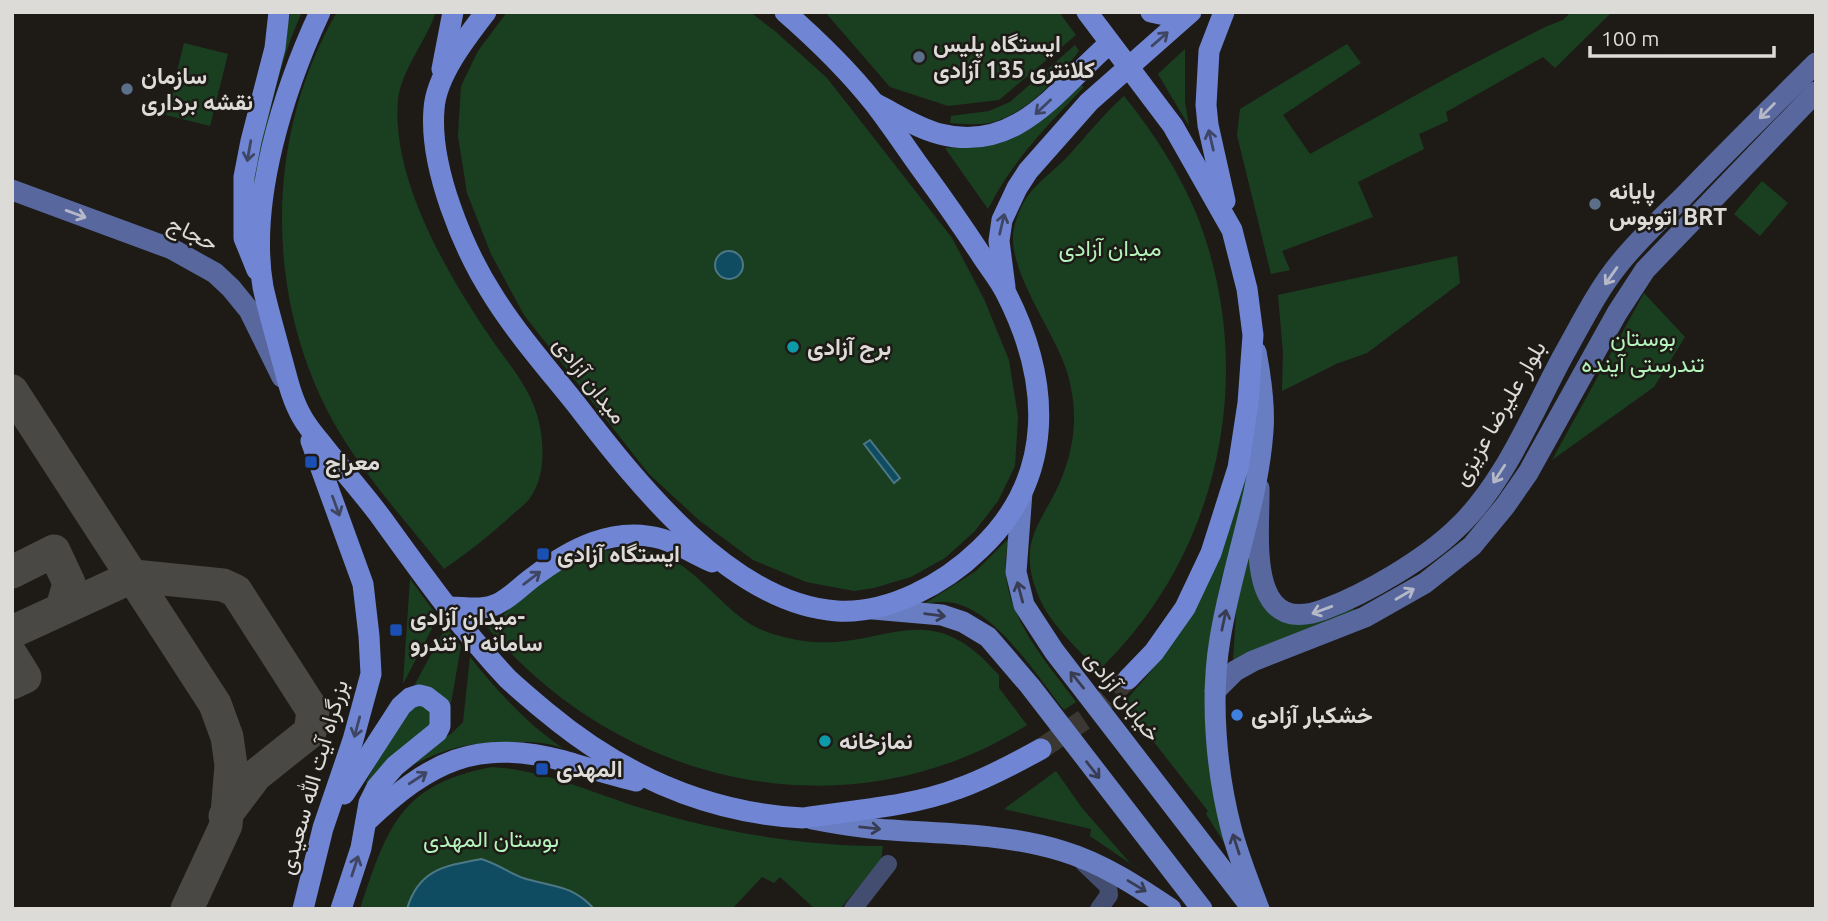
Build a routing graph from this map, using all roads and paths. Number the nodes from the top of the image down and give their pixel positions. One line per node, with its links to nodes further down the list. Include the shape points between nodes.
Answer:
1 (278, 12): 20 (highway, one-way to 20, via 275,48 244,177 244,238)
2 (320, 12): 20 (highway, via 305,44 270,156 261,212)
3 (453, 12): 13 (highway)
4 (486, 12): 13 (highway, میدان آزادی)
5 (785, 12): 15 (highway, میدان آزادی)
6 (1087, 12): 10 (highway)
7 (1151, 12): 9 (highway)
8 (1224, 12): 17 (highway, one-way to 8, via 1206,105 1209,51)
9 (1189, 13): 12 (highway, one-way to 9)
10 (1110, 43): 12 (highway); 15 (highway, one-way to 15, via 1034,115 1002,132 940,134)
11 (1816, 63): 18 (main road, بلوار علیرضا عزیزی, one-way to 18)
12 (1129, 66): 17 (highway, via 1173,126); 21 (highway, one-way to 12, via 999,241 1002,220 1017,188 1042,153)
13 (438, 87): 29 (highway, میدان آزادی, via 434,135 448,199 493,296 628,472 707,550)
14 (1816, 92): 19 (main road)
15 (872, 102): 21 (highway, میدان آزادی)
16 (12, 190): 23 (main road, حجاج, one-way to 23, via 172,249 215,274 249,310)
17 (1231, 230): 22 (highway, via 1247,289)
18 (1628, 253): 19 (main road); 24 (main road, بلوار علیرضا عزیزی, one-way to 24, via 1586,315)
19 (1645, 270): 25 (main road)
20 (263, 285): 23 (highway)
21 (1006, 292): 28 (highway, میدان آزادی, via 1039,390 1037,449)
22 (1253, 335): 27 (main road, via 1263,401); 34 (highway, via 1242,449 1211,553 1185,608)
23 (291, 394): 26 (highway)
24 (1538, 402): 25 (main road); 30 (main road, بلوار علیرضا عزیزی, one-way to 30, via 1506,462 1456,529)
25 (1560, 415): 33 (main road, one-way to 25, via 1425,583 1472,546 1518,489)
26 (303, 419): 31 (highway); 40 (highway, بزرگراه آیت الله سعیدی, one-way to 40, via 363,584 369,636 370,674 354,740)
27 (1259, 467): 30 (main road, بلوار علیرضا عزیزی, one-way to 27, via 1312,614 1286,612 1269,599 1259,566); 35 (main road, one-way to 27, via 1219,640)
28 (1022, 491): 32 (highway, میدان آزادی, via 993,536 954,571 908,596); 49 (main road, خیابان آزادی, one-way to 28, via 1024,605 1016,572)
29 (744, 577): 31 (highway, one-way to 29, via 497,605 575,549 612,537 663,539); 32 (highway, میدان آزادی, via 803,605 835,611)
30 (1355, 595): 33 (main road)
31 (449, 607): 37 (highway, via 533,701 594,749)
32 (867, 609): 48 (main road, one-way to 48, via 942,615 988,637)
33 (1365, 617): 35 (main road, via 1244,666)
34 (1128, 680)
35 (1215, 691): 50 (main road, one-way to 35, via 1231,828 1216,732)
36 (1041, 750): 38 (highway, via 956,790)
37 (661, 786): 38 (highway, via 710,803); 39 (highway, one-way to 37, via 404,787 439,765 484,753 523,753)
38 (803, 818): 41 (main road, one-way to 41, via 986,836)
39 (366, 822): 40 (highway, via 377,787 440,726 440,707 427,697 410,698 394,714); 45 (highway, one-way to 39)
40 (323, 828): 44 (highway, بزرگراه آیت الله سعیدی)
41 (1074, 855): 43 (street, via 1108,886 1109,895); 47 (main road, one-way to 47, via 1113,872)
42 (888, 864): 46 (street)
43 (1099, 908)
44 (303, 909)
45 (341, 909)
46 (853, 909)
47 (1171, 909)
48 (1202, 909)
49 (1253, 909)
50 (1259, 909)

